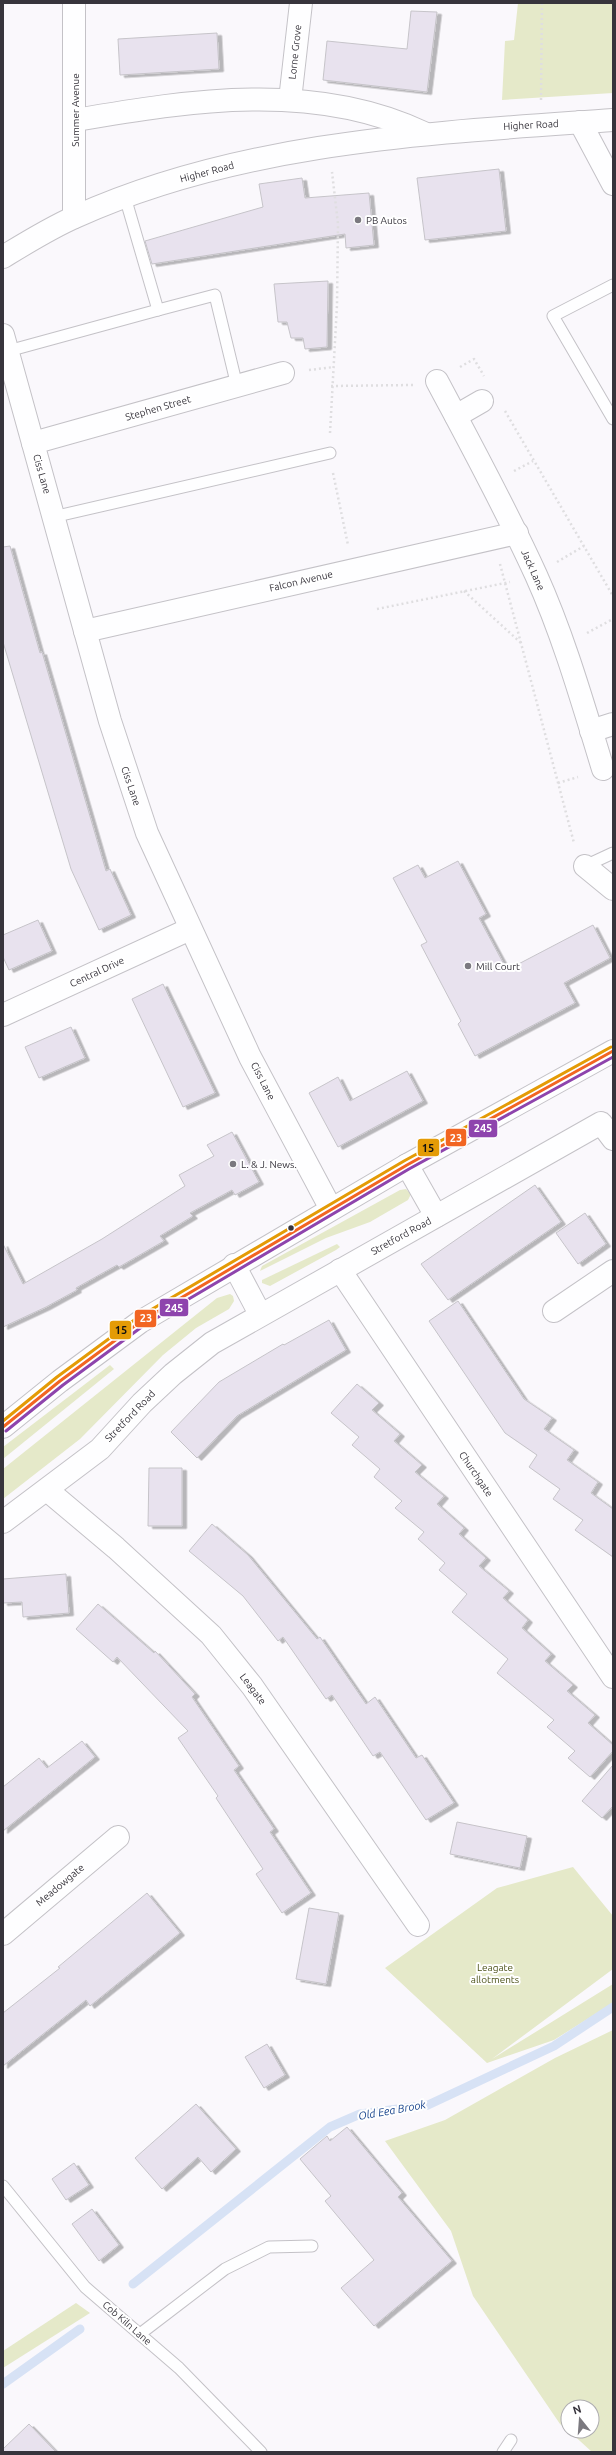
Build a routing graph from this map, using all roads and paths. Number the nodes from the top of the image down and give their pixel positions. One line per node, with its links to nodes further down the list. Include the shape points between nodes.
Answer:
1 (74, 3): 5 (street, Summer Avenue)
2 (300, 3): 4 (street, Lorne Grove)
3 (542, 3): 8 (path)
4 (290, 100): 5 (street, Higher Road, via 178,104); 9 (street, Higher Road, via 360,109 397,120)
5 (76, 120): 13 (street, Summer Avenue)
6 (613, 120): 7 (street, Higher Road)
7 (580, 122): 8 (street, Higher Road); 11 (street)
8 (541, 125): 9 (street, Higher Road)
9 (424, 133): 10 (street, Higher Road)
10 (329, 147): 12 (street, Higher Road, via 258,159 194,174); 22 (path, via 338,224 337,305)
11 (613, 184)
12 (125, 197): 13 (street, Higher Road); 16 (lane)
13 (74, 217): 14 (street, Higher Road)
14 (3, 257)
15 (613, 284): 25 (lane, via 553,316)
16 (158, 310): 17 (lane); 21 (lane, via 215,295)
17 (6, 343): 26 (street, Ciss Lane)
18 (283, 373): 21 (street, Stephen Street)
19 (486, 379): 20 (path, via 474,358)
20 (437, 381): 22 (path, via 408,386); 24 (street, Jack Lane)
21 (237, 386): 26 (street, Stephen Street)
22 (331, 386): 27 (path)
23 (492, 403): 24 (street); 28 (path)
24 (456, 416): 31 (street, Jack Lane)
25 (613, 419)
26 (33, 443): 30 (street, Ciss Lane)
27 (330, 452): 30 (lane); 34 (path)
28 (534, 460): 29 (path); 33 (path)
29 (513, 472)
30 (53, 517): 41 (street, Ciss Lane)
31 (516, 533): 32 (street, Falcon Avenue); 35 (street, Jack Lane)
32 (493, 538): 34 (street, Falcon Avenue); 36 (path)
33 (584, 546): 35 (path); 38 (path)
34 (353, 569): 41 (street, Falcon Avenue)
35 (544, 570): 36 (path); 45 (street, Jack Lane, via 555,623)
36 (505, 583): 37 (path); 43 (path)
37 (464, 591): 39 (path); 43 (path)
38 (613, 596)
39 (377, 609)
40 (613, 618): 42 (path)
41 (85, 631): 50 (street, Ciss Lane, via 127,778 147,833)
42 (583, 635)
43 (521, 644): 48 (path, via 578,859)
44 (613, 724): 45 (street)
45 (591, 731): 46 (street, Jack Lane)
46 (603, 769)
47 (613, 853): 48 (lane)
48 (585, 866): 49 (street)
49 (613, 889)
50 (190, 929): 51 (street, Central Drive); 55 (street, Ciss Lane, via 267,1090)
51 (3, 1015)
52 (613, 1051): 54 (street)
53 (607, 1131): 56 (street, Stretford Road)
54 (407, 1164): 55 (street); 56 (street, Stretford Road)
55 (331, 1209): 57 (street)
56 (436, 1216): 58 (street, Stretford Road)
57 (234, 1265): 61 (street); 62 (street, via 140,1322)
58 (340, 1270): 61 (street, Stretford Road); 65 (street, Churchgate)
59 (613, 1271): 60 (street)
60 (554, 1311)
61 (260, 1314): 63 (street, Stretford Road, via 212,1344 173,1374 100,1449)
62 (3, 1427)
63 (47, 1490): 64 (street, Stretford Road); 67 (street, Leagate, via 116,1548 211,1635 252,1686)
64 (3, 1522)
65 (613, 1678)
66 (118, 1837): 68 (street, Meadowgate)
67 (418, 1925)
68 (3, 1934)
69 (3, 2186): 71 (lane, Cob Kiln Lane, via 85,2287)
70 (312, 2246): 71 (lane, via 269,2247 225,2269)
71 (140, 2334): 73 (lane, Cob Kiln Lane, via 179,2368)
72 (511, 2440): 74 (lane)
73 (261, 2452)
74 (504, 2452)

